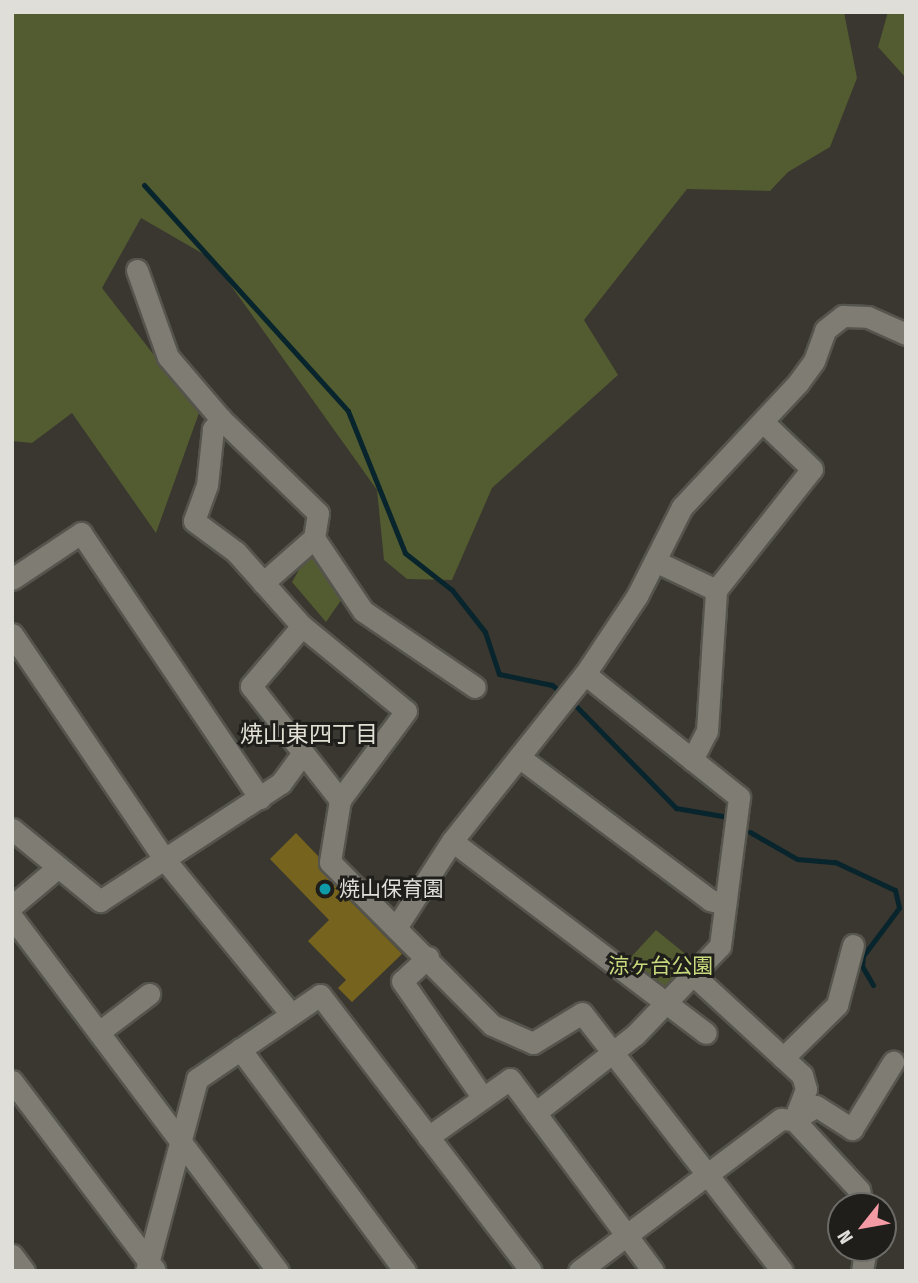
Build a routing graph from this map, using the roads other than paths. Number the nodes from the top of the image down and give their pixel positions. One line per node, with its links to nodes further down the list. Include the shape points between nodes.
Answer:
1 (137, 270): 3 (street, via 168,357)
2 (906, 334): 4 (street, via 868,317 843,316 825,330 814,361)
3 (221, 419): 5 (street, via 318,513); 8 (street, via 213,429 207,485 194,521 236,552)
4 (762, 422): 6 (street, via 682,507); 9 (street, via 812,469)
5 (314, 538): 8 (street); 12 (street, via 363,611)
6 (655, 561): 9 (street); 13 (street)
7 (12, 579): 17 (street, via 81,533)
8 (264, 583): 10 (street)
9 (716, 590): 16 (street, via 707,731)
10 (302, 626): 14 (street, via 251,686); 18 (street, via 406,711)
11 (12, 634): 21 (street)
12 (475, 687)
13 (575, 687): 15 (street); 16 (street)
14 (302, 754): 17 (street, via 281,783); 18 (street)
15 (519, 757): 20 (street); 23 (street, via 710,900)
16 (692, 760): 23 (street, via 739,797)
17 (260, 798): 21 (street)
18 (340, 800): 26 (street, via 330,862)
19 (12, 829): 22 (street)
20 (452, 841): 26 (street); 31 (street)
21 (165, 860): 22 (street, via 100,901); 32 (street)
22 (57, 868): 24 (street)
23 (725, 904): 29 (street, via 720,946)
24 (12, 906)
25 (12, 917): 33 (street)
26 (397, 926): 28 (street)
27 (853, 945): 37 (street, via 837,1005)
28 (428, 957): 36 (street, via 492,1025 533,1043 582,1013); 40 (street, via 402,981)
29 (691, 973): 31 (street); 37 (street)
30 (149, 994): 33 (street)
31 (663, 1000): 34 (street); 36 (street)
32 (291, 1014): 35 (street); 43 (street, via 320,995)
33 (99, 1032): 44 (street)
34 (706, 1033)
35 (240, 1049): 44 (street, via 197,1079); 52 (street)
36 (614, 1053): 41 (street); 45 (street)
37 (783, 1058): 42 (street, via 802,1075 806,1089)
38 (892, 1062): 42 (street, via 852,1129 816,1106)
39 (12, 1081): 49 (street)
40 (483, 1098): 41 (street, via 510,1079); 43 (street)
41 (534, 1113): 47 (street)
42 (794, 1120): 45 (street, via 781,1119); 46 (street)
43 (428, 1137): 53 (street)
44 (180, 1141): 49 (street); 51 (street)
45 (709, 1173): 47 (street); 56 (street)
46 (859, 1192)
47 (627, 1235): 54 (street); 55 (street)
48 (12, 1255): 50 (street)
49 (150, 1268)
50 (24, 1271)
51 (278, 1271)
52 (405, 1271)
53 (531, 1271)
54 (579, 1271)
55 (653, 1271)
56 (782, 1271)

